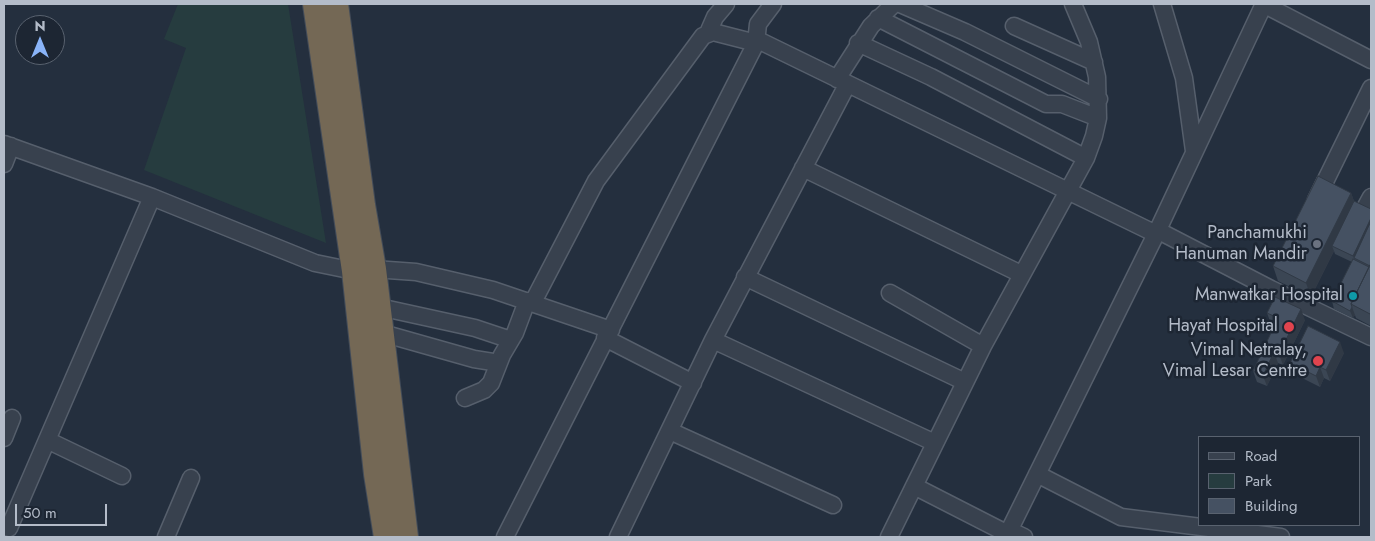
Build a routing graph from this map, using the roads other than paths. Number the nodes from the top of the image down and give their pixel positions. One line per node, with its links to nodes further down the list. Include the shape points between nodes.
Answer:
1 (315, 4): 32 (highway)
2 (336, 4): 32 (highway, via 363,205)
3 (726, 4): 12 (street)
4 (773, 4): 13 (street, via 758,24)
5 (894, 4): 10 (street)
6 (900, 4): 19 (street, via 965,32)
7 (1073, 4): 16 (street)
8 (1162, 4): 22 (street, via 1184,78)
9 (1264, 4): 15 (street); 22 (street)
10 (878, 18): 14 (street); 20 (street, via 1046,104 1062,104)
11 (1014, 26): 16 (street)
12 (708, 33): 13 (street); 38 (street, via 596,181)
13 (756, 43): 17 (street, via 762,42); 41 (street)
14 (858, 43): 17 (street); 23 (street, via 931,77)
15 (1371, 60)
16 (1094, 62): 19 (street)
17 (842, 82): 25 (street); 27 (street)
18 (1371, 88): 26 (street)
19 (1099, 99): 20 (street)
20 (1098, 118): 23 (street)
21 (7, 145): 24 (street); 28 (street)
22 (1194, 151): 31 (street)
23 (1086, 158): 27 (street)
24 (4, 164)
25 (803, 168): 34 (street); 35 (street)
26 (1323, 188): 29 (street); 30 (street)
27 (1067, 191): 31 (street); 34 (street)
28 (152, 197): 32 (street, via 315,263); 53 (street)
29 (1369, 205)
30 (1310, 213)
31 (1156, 232): 36 (street); 55 (street)
32 (364, 270): 38 (street, via 416,272); 39 (highway); 63 (highway, via 376,474)
33 (1280, 272): 36 (street)
34 (1021, 274): 45 (street)
35 (745, 277): 44 (street); 47 (street)
36 (1271, 289): 42 (street)
37 (890, 293): 45 (street)
38 (530, 301): 41 (street); 43 (street)
39 (379, 307): 40 (highway); 43 (street, via 475,328)
40 (382, 333): 46 (street); 64 (highway)
41 (608, 334): 48 (street); 65 (street)
42 (1371, 337)
43 (511, 340): 46 (street)
44 (713, 340): 48 (street); 54 (street)
45 (983, 346): 47 (street)
46 (499, 363): 49 (street, via 489,387)
47 (965, 382): 54 (street)
48 (693, 383): 51 (street)
49 (465, 398)
50 (12, 418): 52 (street)
51 (670, 431): 59 (street); 66 (street)
52 (4, 438)
53 (47, 440): 56 (street); 60 (street)
54 (935, 442): 58 (street)
55 (1037, 474): 61 (street); 68 (street, via 1121,517)
56 (122, 476)
57 (191, 478): 62 (street)
58 (914, 486): 61 (street); 67 (street)
59 (833, 505)
60 (9, 528)
61 (1012, 535)
62 (166, 537)
63 (386, 537)
64 (406, 537)
65 (504, 537)
66 (618, 537)
67 (889, 537)
68 (1281, 537)

